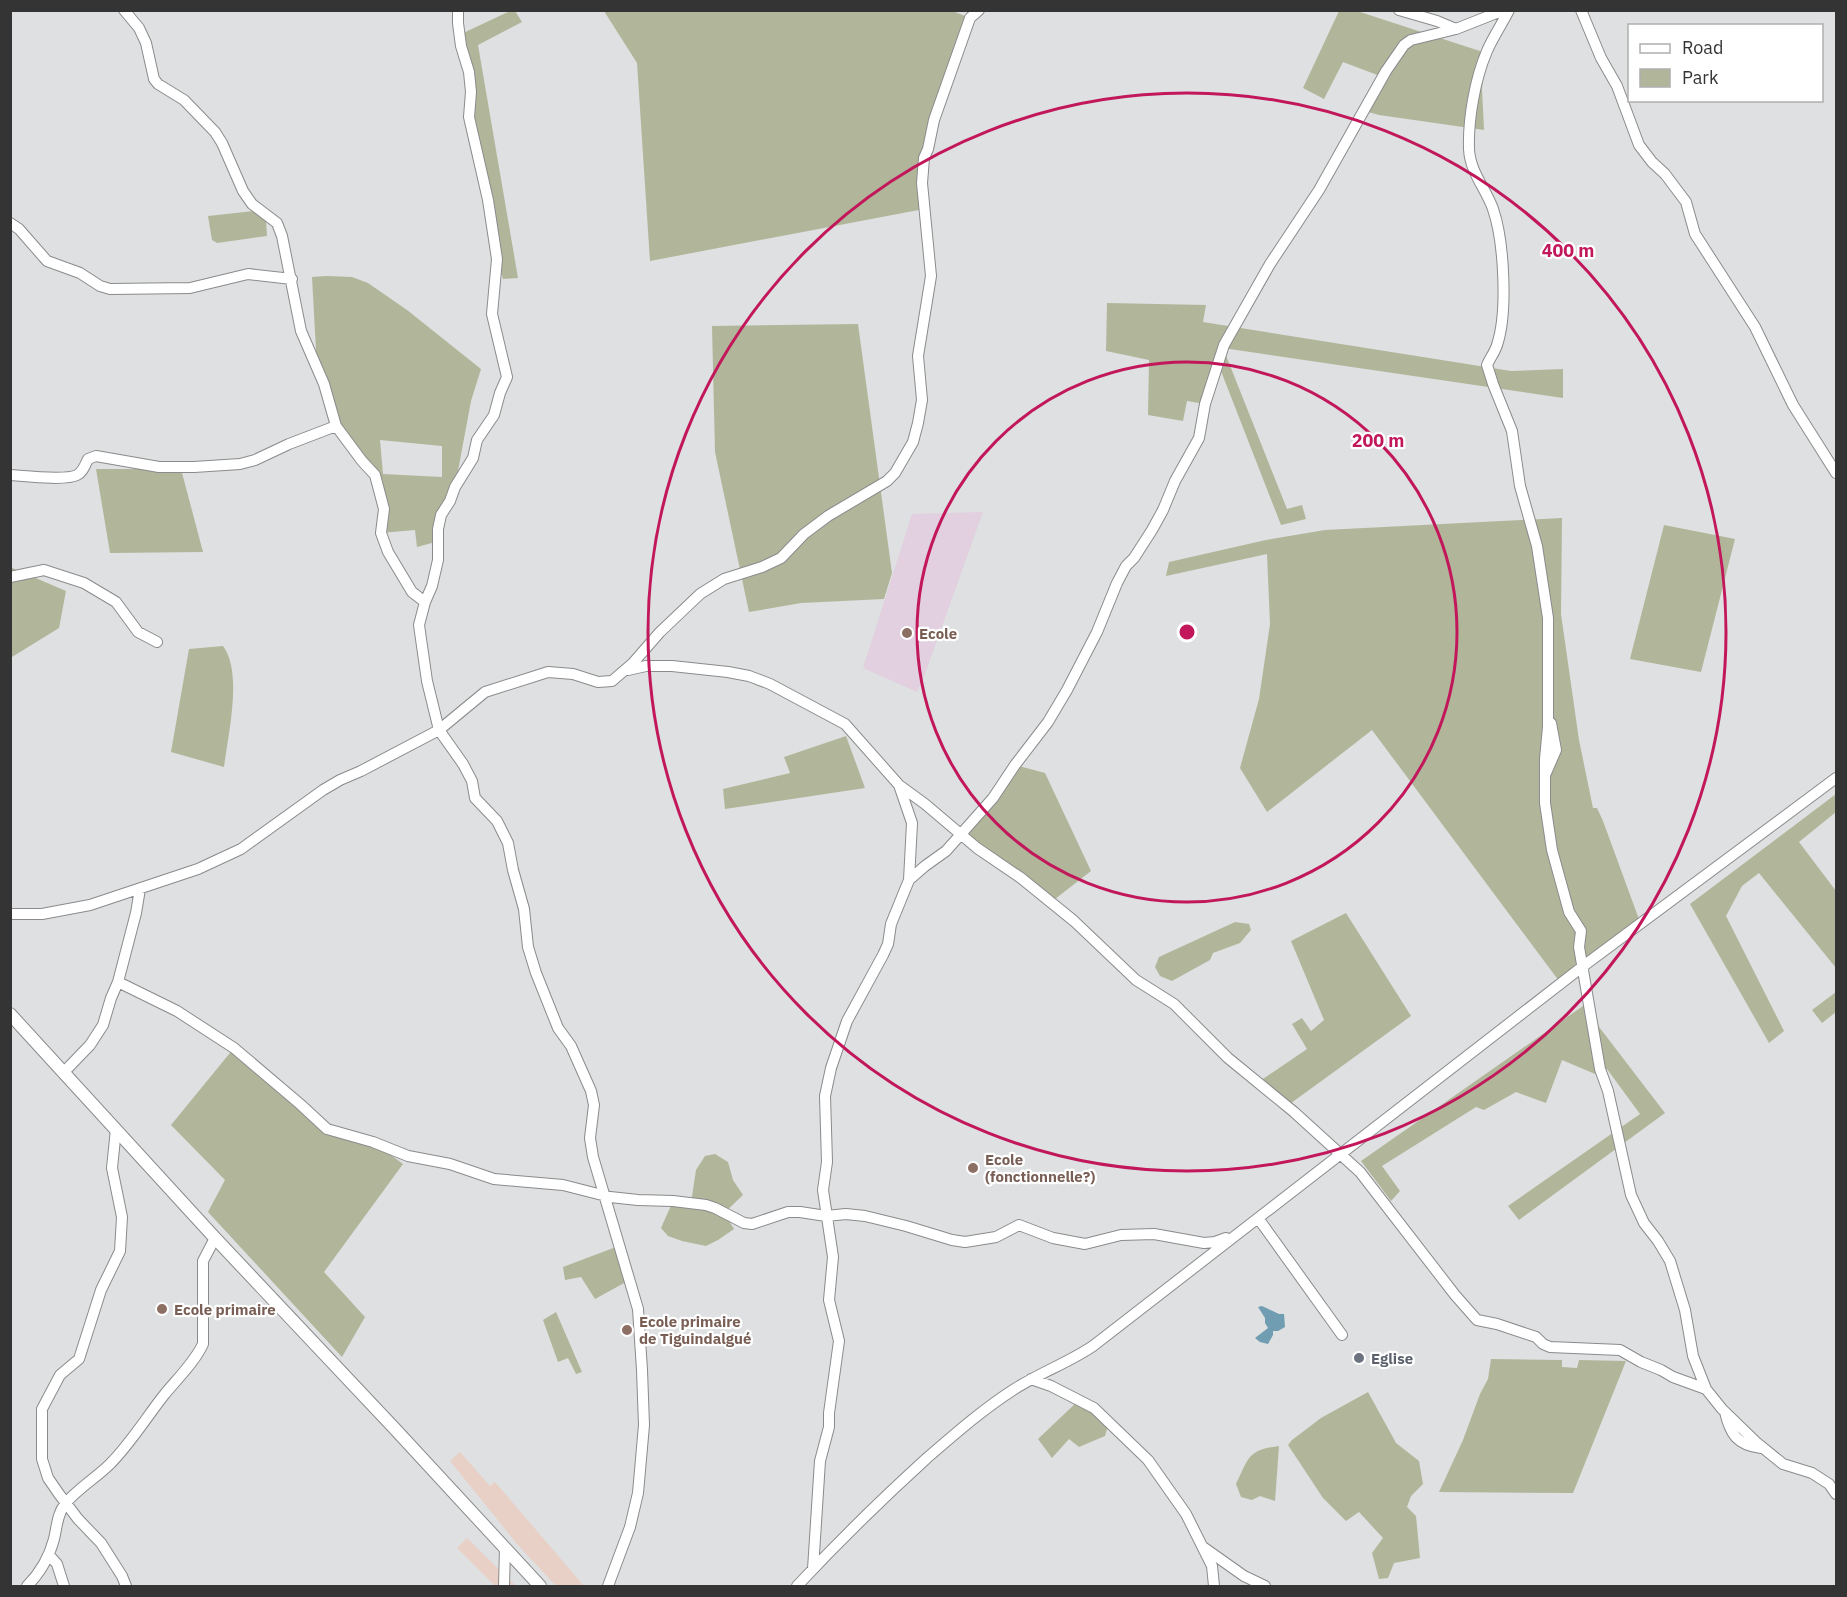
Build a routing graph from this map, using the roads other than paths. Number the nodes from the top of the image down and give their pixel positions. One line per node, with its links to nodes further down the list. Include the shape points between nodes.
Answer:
1 (124, 10): 10 (street, via 139,28 154,79 184,100 215,132 243,191 257,209 277,223)
2 (458, 10): 15 (street, via 461,46 469,72 469,117 497,259 492,314 507,377 494,415 477,440 473,458 441,515 438,560)
3 (978, 10): 17 (street, via 970,18 924,158 922,183 931,276 918,356 922,400 913,442 904,460 887,481 828,516 781,558 724,579 700,594)
4 (1400, 10): 8 (street)
5 (1504, 10): 8 (street)
6 (1509, 10): 25 (street, via 1478,75 1469,149 1501,238 1503,307 1497,345 1487,365 1512,431 1520,486 1537,546 1548,618 1545,803 1552,850 1569,912 1581,931)
7 (1581, 10): 12 (street, via 1617,86 1639,145 1686,202 1695,234 1755,327 1793,405)
8 (1456, 29): 21 (street, via 1411,40 1386,71 1224,345 1205,404 1199,438 1152,530 1117,583 1067,690 993,798)
9 (10, 223): 10 (street, via 47,261 110,289 190,288 248,274)
10 (292, 279): 11 (street, via 301,331 324,384)
11 (336, 426): 13 (street, via 240,464 159,467 96,456 88,459 77,475); 15 (street, via 375,475 384,509 381,533 388,552 412,592)
12 (1836, 473)
13 (10, 475)
14 (10, 577): 16 (street, via 44,570 84,582 116,602 138,632)
15 (425, 602): 18 (street, via 419,626)
16 (157, 642)
17 (624, 670): 18 (street, via 612,681 548,672 512,682 485,692); 20 (street, via 672,666 728,672 770,684 845,724)
18 (439, 730): 23 (street, via 332,785 241,849); 31 (street, via 463,764 475,798 497,821 508,843 536,973 558,1028 571,1046 591,1091 594,1105 590,1138)
19 (1836, 778): 25 (street)
20 (899, 785): 21 (street); 22 (street, via 912,823)
21 (959, 834): 22 (street, via 946,851); 30 (street, via 1074,921 1136,980 1174,1004 1227,1058)
22 (909, 880): 32 (street, via 891,924 888,944 847,1021 831,1068 825,1096)
23 (140, 889): 24 (street, via 64,912); 26 (street)
24 (10, 914)
25 (1582, 967): 30 (street); 38 (street, via 1600,1069 1631,1195 1670,1262 1685,1310 1693,1356)
26 (118, 981): 28 (street, via 97,1037); 31 (street, via 177,1011 234,1048 327,1129 494,1179 563,1185)
27 (10, 1014): 28 (street)
28 (64, 1072): 29 (street)
29 (116, 1129): 35 (street); 40 (street, via 112,1168 122,1217 120,1251 101,1290 79,1359 60,1375 42,1409 42,1459 48,1478)
30 (1342, 1155): 33 (street); 38 (street, via 1360,1172 1477,1320 1536,1337 1550,1347 1620,1350)
31 (604, 1196): 32 (street, via 706,1205 752,1224 788,1212); 50 (street, via 638,1309 644,1425 638,1493)
32 (826, 1216): 34 (street, via 865,1216 965,1242 996,1237 1019,1225 1053,1238 1085,1244 1121,1235 1154,1234 1204,1243); 44 (street, via 832,1257 829,1300 839,1341 829,1427 820,1461)
33 (1257, 1218): 34 (street); 36 (street)
34 (1237, 1234): 37 (street, via 1093,1346)
35 (215, 1238): 40 (street, via 203,1261 203,1344 198,1355 127,1446); 42 (street)
36 (1342, 1335)
37 (1031, 1379): 41 (street, via 1094,1408 1119,1431 1148,1460); 44 (street, via 970,1421 875,1506)
38 (1706, 1389): 39 (street, via 1756,1443 1783,1464 1812,1473)
39 (1836, 1494)
40 (66, 1503): 43 (street); 47 (street, via 101,1543)
41 (1203, 1546): 52 (street, via 1212,1566); 53 (street)
42 (504, 1548): 48 (street); 49 (street)
43 (49, 1555): 45 (street); 46 (street, via 57,1564)
44 (813, 1569): 51 (street)
45 (27, 1587)
46 (64, 1587)
47 (126, 1587)
48 (504, 1587)
49 (540, 1587)
50 (608, 1587)
51 (797, 1587)
52 (1214, 1587)
53 (1266, 1587)

